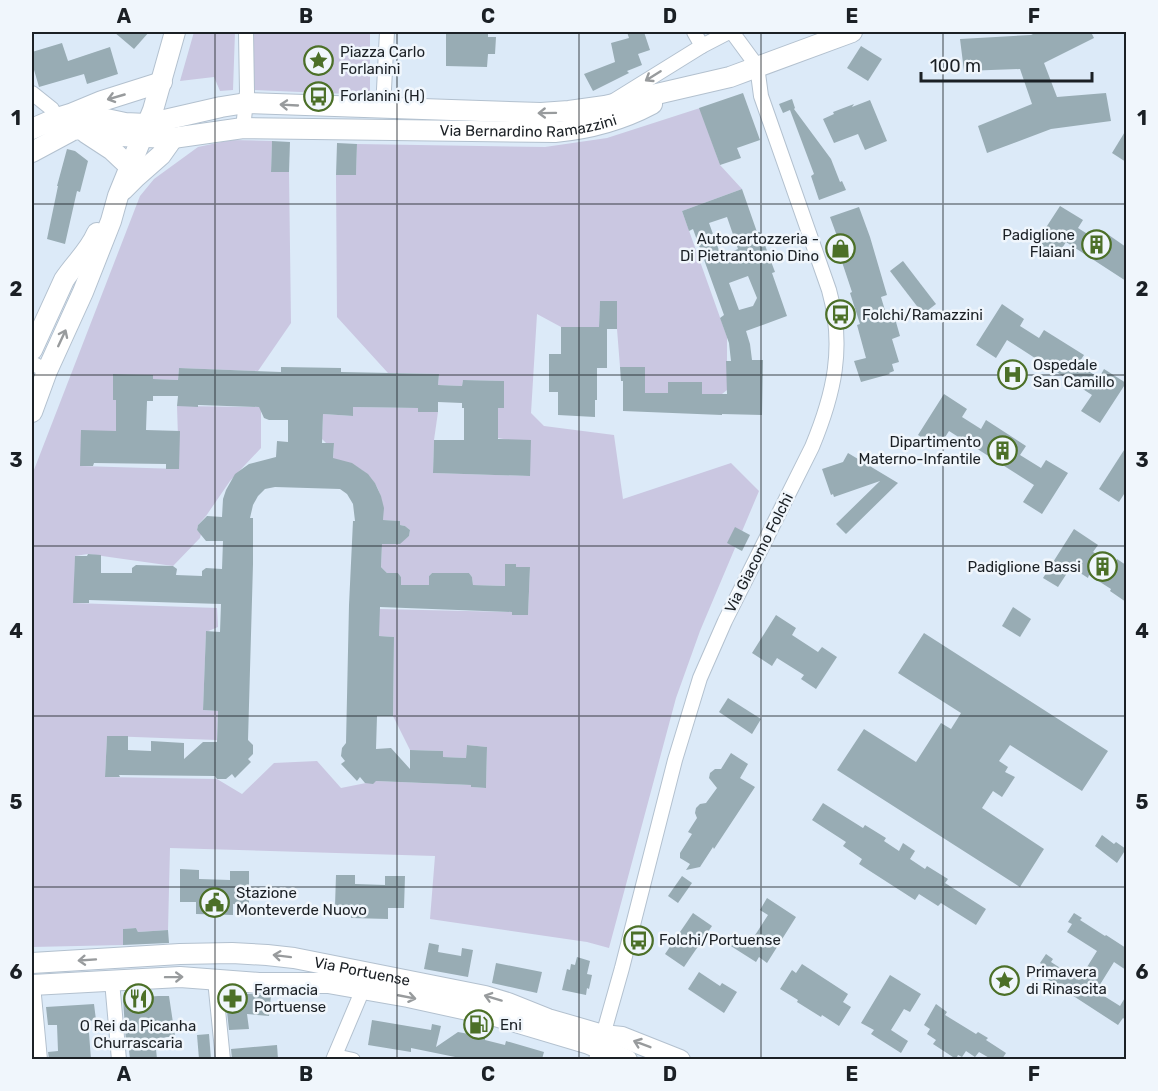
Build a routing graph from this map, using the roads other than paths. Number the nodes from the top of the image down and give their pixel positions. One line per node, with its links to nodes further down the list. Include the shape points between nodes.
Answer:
1 (175, 32): 9 (street)
2 (246, 32): 12 (street)
3 (387, 32): 15 (street)
4 (694, 32): 7 (street)
5 (730, 32): 7 (street, Via Bernardino Ramazzini); 8 (street, Via Bernardino Ramazzini)
6 (852, 32): 8 (street, Via Bernardino Ramazzini)
7 (702, 46): 14 (street, Via Bernardino Ramazzini, one-way to 14)
8 (757, 66): 10 (street, Via Bernardino Ramazzini); 36 (street, Via Giacomo Folchi, via 761,96 831,299 837,336 833,383 812,447 715,642 691,703)
9 (162, 82): 16 (street, one-way to 16, via 102,100); 21 (street)
10 (674, 91): 14 (street, Via Bernardino Ramazzini); 20 (street, Via Bernardino Ramazzini, via 628,115 572,130)
11 (32, 93): 16 (street)
12 (246, 104): 13 (street, Via Bernardino Ramazzini, one-way to 12); 17 (street); 21 (street, Via Bernardino Ramazzini, via 210,109)
13 (327, 106): 15 (street, Via Bernardino Ramazzini); 19 (street)
14 (605, 106): 15 (street, Via Bernardino Ramazzini, one-way to 15, via 541,113)
15 (380, 108): 20 (street)
16 (68, 123): 18 (street); 21 (street, via 120,136); 23 (street); 24 (street, via 112,150)
17 (243, 128): 19 (street, Via Bernardino Ramazzini); 22 (street, Via Bernardino Ramazzini)
18 (32, 129)
19 (326, 129): 20 (street, Via Bernardino Ramazzini)
20 (376, 129)
21 (144, 131): 22 (street, Via Bernardino Ramazzini); 24 (street)
22 (173, 138): 25 (street)
23 (32, 153)
24 (130, 167): 25 (street)
25 (118, 196): 26 (street, via 90,247); 27 (street)
26 (64, 280): 27 (street, via 78,278); 28 (street)
27 (83, 292): 29 (street, one-way to 27)
28 (32, 351)
29 (39, 367): 30 (street)
30 (32, 411)
31 (32, 963): 36 (street, Via Portuense, one-way to 31, via 548,1019 485,996 294,958 211,953)
32 (215, 980): 33 (street, Via Portuense, one-way to 32, via 180,977); 35 (street, Via Portuense, via 328,983); 40 (street)
33 (112, 981): 34 (street, Via Portuense); 39 (street)
34 (32, 985): 38 (street)
35 (363, 989): 36 (street, Via Portuense, one-way to 36, via 495,1016); 37 (street)
36 (600, 1046): 42 (street, Via Portuense); 43 (street, Via Portuense, one-way to 36, via 622,1037)
37 (334, 1058): 41 (street)
38 (40, 1059)
39 (119, 1059)
40 (223, 1059)
41 (353, 1059)
42 (627, 1059)
43 (680, 1059)

